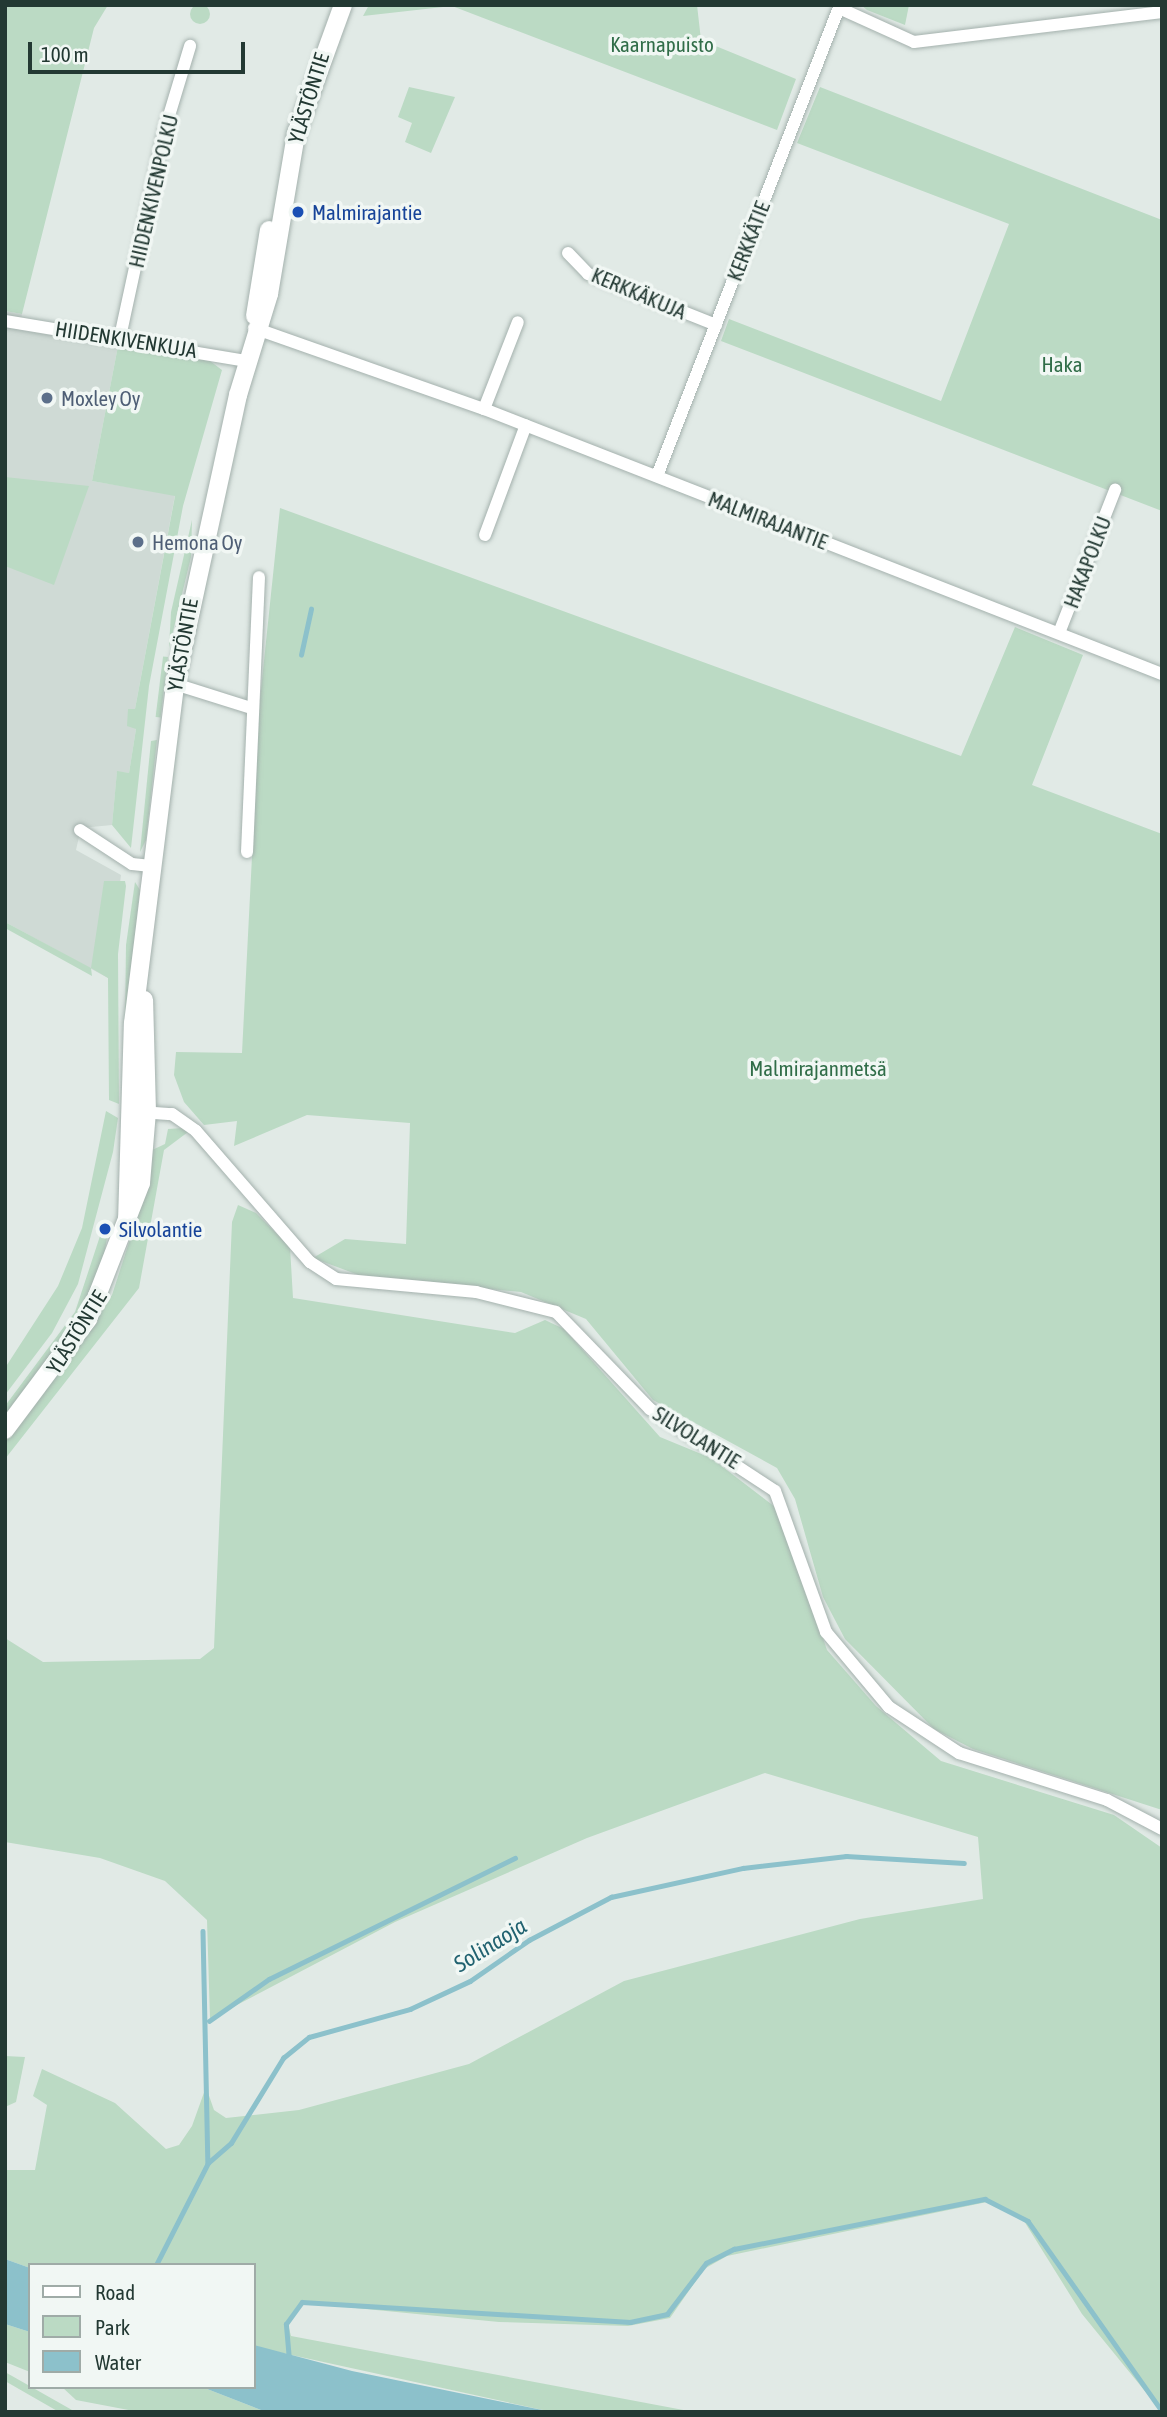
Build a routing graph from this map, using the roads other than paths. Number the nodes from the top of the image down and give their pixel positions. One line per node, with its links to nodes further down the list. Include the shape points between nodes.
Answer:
1 (343, 5): 9 (main road, YLÄSTÖNTIE, via 309,87 262,257)
2 (840, 7): 3 (street, via 914,42); 8 (street, KERKKÄTIE)
3 (1162, 12)
4 (190, 46): 10 (street, HIIDENKIVENPOLKU, via 165,129)
5 (568, 253): 8 (street, KERKKÄKUJA, via 587,274)
6 (5, 321): 10 (street, HIIDENKIVENKUJA)
7 (518, 322): 12 (street)
8 (716, 325): 14 (street, KERKKÄTIE)
9 (254, 328): 11 (main road, YLÄSTÖNTIE); 12 (street, MALMIRAJANTIE)
10 (120, 337): 11 (street, HIIDENKIVENKUJA)
11 (246, 361): 20 (main road, YLÄSTÖNTIE)
12 (484, 409): 13 (street, MALMIRAJANTIE)
13 (526, 425): 14 (street, MALMIRAJANTIE); 16 (street)
14 (657, 477): 18 (street, MALMIRAJANTIE)
15 (1115, 490): 18 (street, HAKAPOLKU)
16 (485, 535)
17 (259, 577): 21 (street)
18 (1059, 633): 19 (street, MALMIRAJANTIE)
19 (1162, 674)
20 (175, 684): 21 (street); 24 (main road, YLÄSTÖNTIE)
21 (251, 708): 23 (street)
22 (80, 830): 24 (street, via 132,864)
23 (247, 852)
24 (151, 866): 25 (main road, YLÄSTÖNTIE, via 133,1023)
25 (140, 1112): 26 (main road, YLÄSTÖNTIE, via 127,1222 88,1319); 27 (street, SILVOLANTIE, via 172,1114 196,1131 310,1262 336,1279 475,1292 556,1312 650,1409 775,1491 827,1632 889,1707 959,1753 1107,1800)
26 (5, 1430)
27 (1162, 1829)

